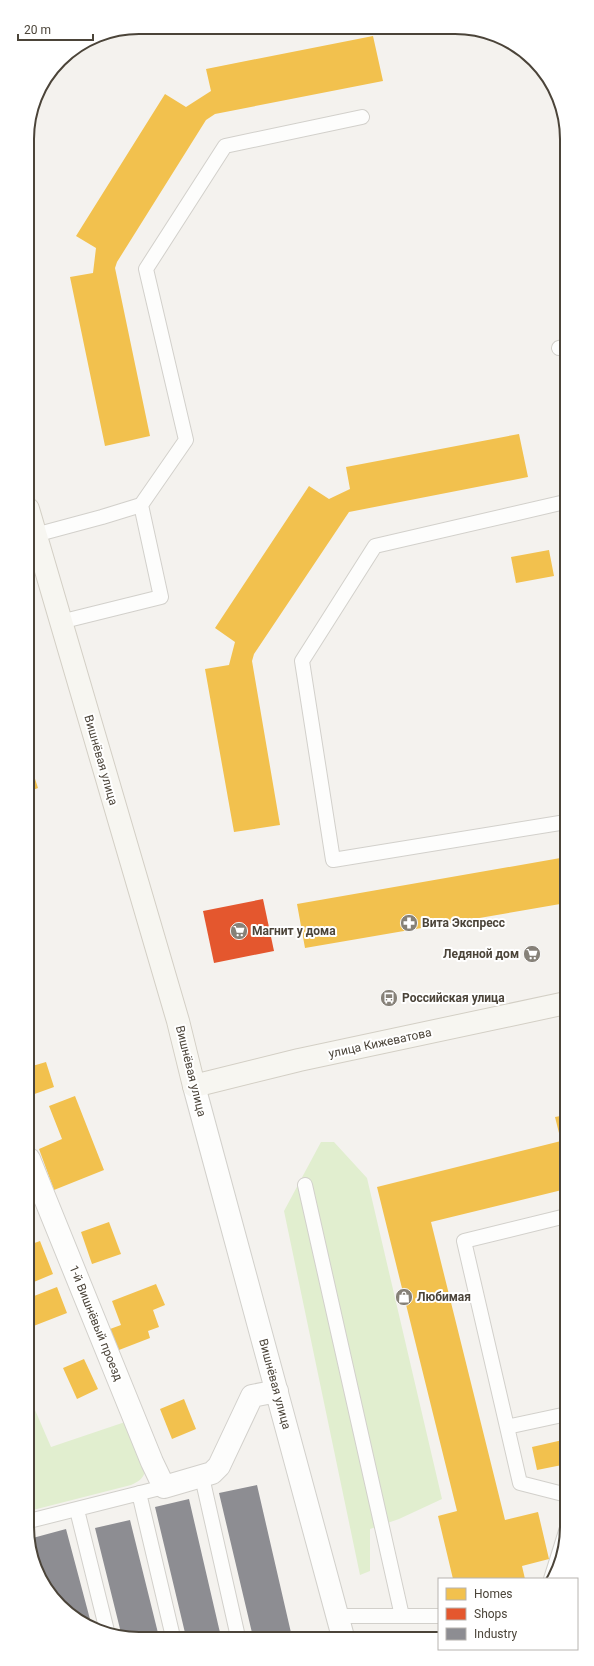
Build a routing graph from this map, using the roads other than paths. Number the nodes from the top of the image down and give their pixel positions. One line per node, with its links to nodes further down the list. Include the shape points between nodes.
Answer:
1 (362, 117): 3 (lane, via 225,146 146,269 186,440)
2 (560, 503): 7 (lane, via 375,546 302,661 333,860)
3 (141, 505): 5 (lane); 6 (lane, via 161,597)
4 (34, 531): 5 (main road, Вишнёвая улица)
5 (35, 535): 6 (main road, Вишнёвая улица)
6 (60, 622): 9 (main road, Вишнёвая улица, via 178,1021)
7 (560, 823)
8 (560, 1004): 9 (main road, улица Кижеватова)
9 (194, 1086): 13 (street, Вишнёвая улица)
10 (34, 1173): 17 (street, 1-й Вишнёвый проезд)
11 (305, 1185): 22 (lane)
12 (560, 1217): 15 (lane, via 464,1241)
13 (277, 1390): 16 (street, via 252,1396 219,1466 212,1473); 25 (street, Вишнёвая улица)
14 (560, 1416): 15 (lane)
15 (507, 1427): 19 (lane, via 520,1483)
16 (202, 1477): 17 (street); 27 (lane)
17 (164, 1487): 18 (lane)
18 (139, 1493): 20 (lane); 26 (lane)
19 (560, 1493)
20 (77, 1510): 21 (lane); 24 (lane)
21 (34, 1520)
22 (402, 1616): 23 (lane); 25 (lane)
23 (438, 1616)
24 (106, 1626)
25 (340, 1626)
26 (172, 1632)
27 (237, 1632)

